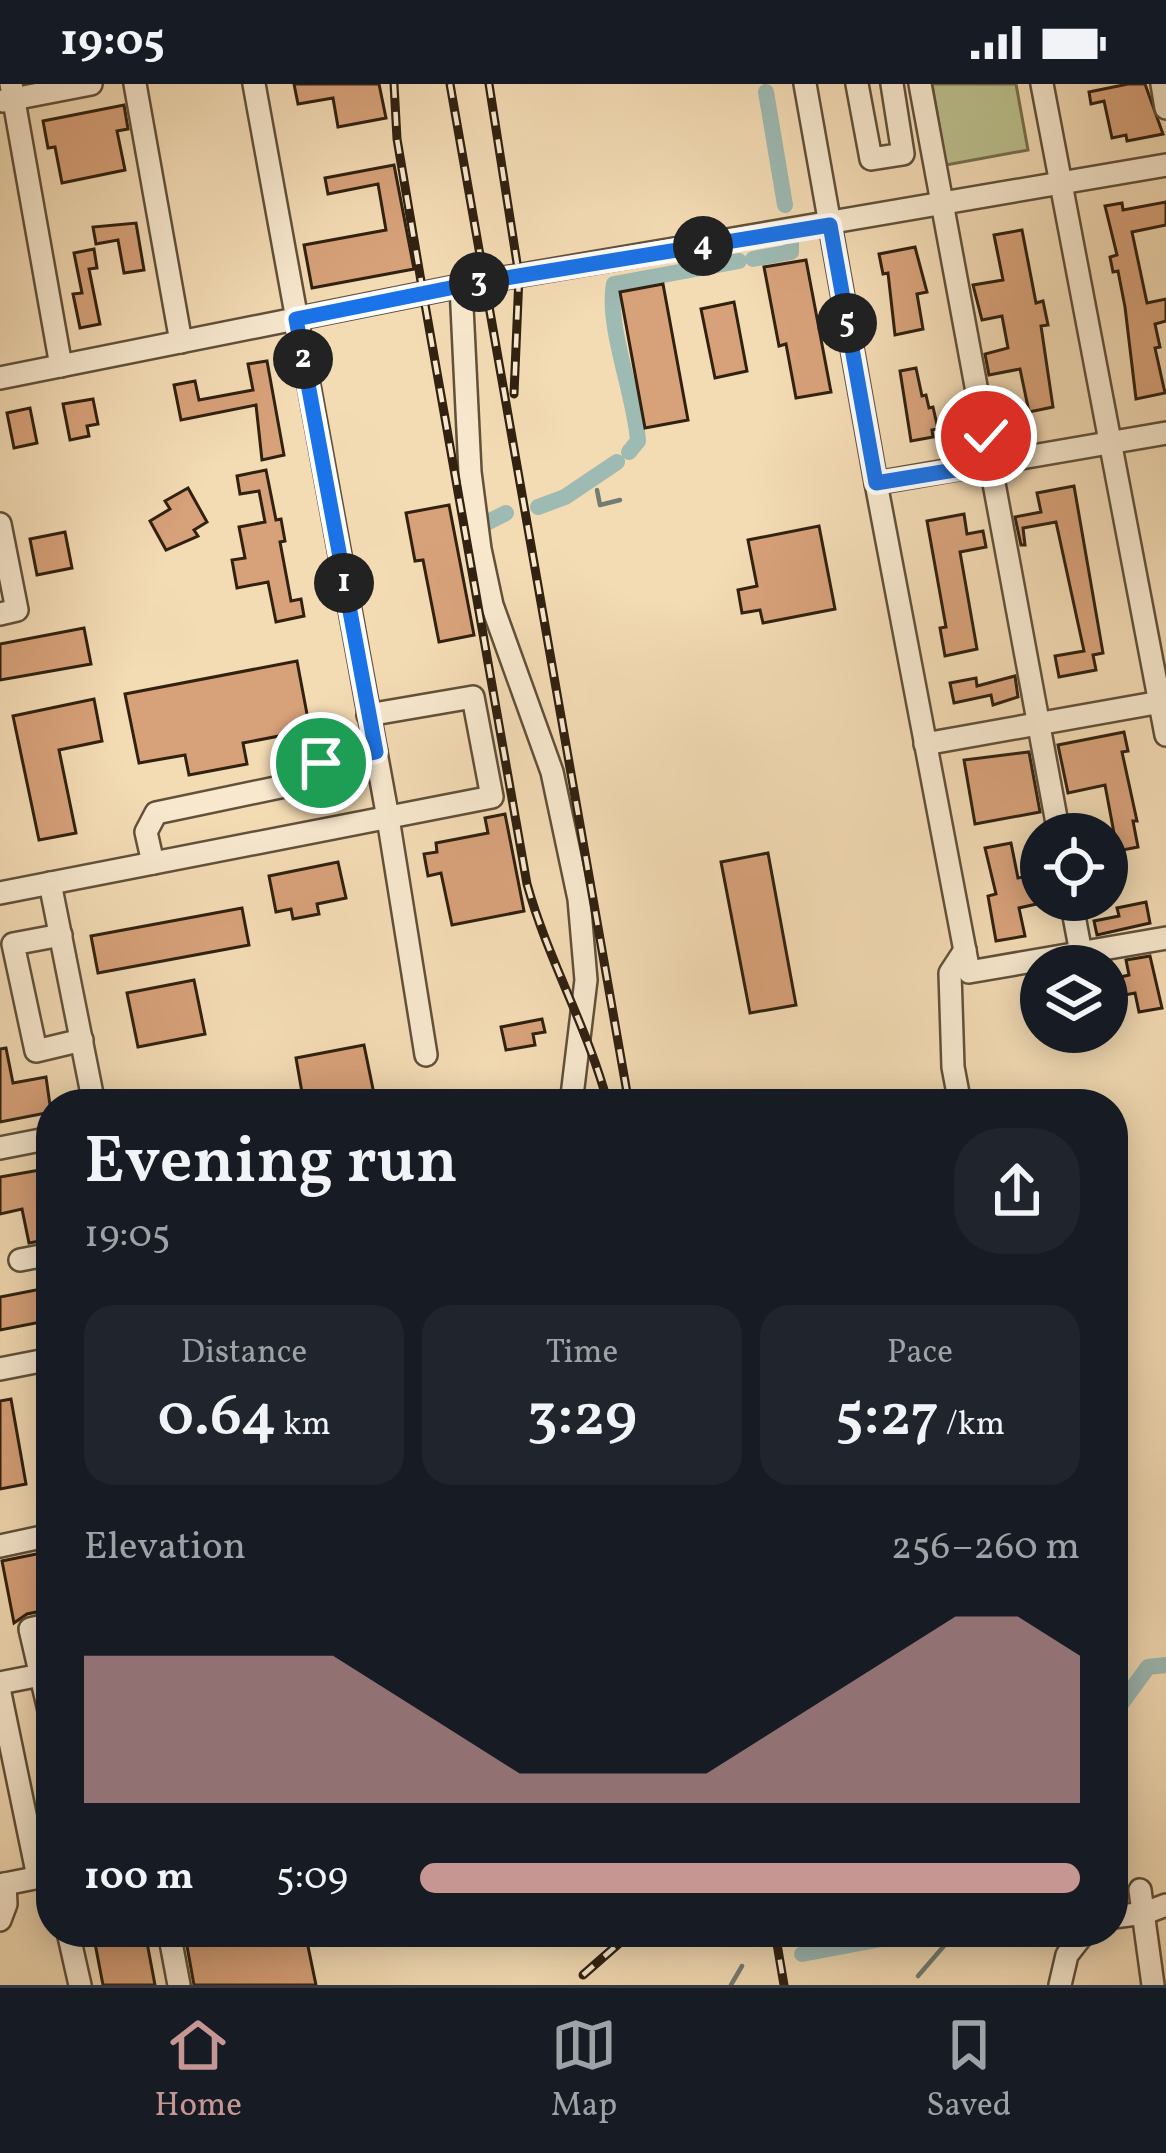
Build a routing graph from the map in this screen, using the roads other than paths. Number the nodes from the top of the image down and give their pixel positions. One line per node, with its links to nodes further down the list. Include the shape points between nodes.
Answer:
1 (91, 84): 10 (street)
2 (135, 84): 18 (street)
3 (254, 84): 17 (street)
4 (805, 84): 15 (street)
5 (857, 84): 9 (street, via 871,159 903,154)
6 (1042, 84): 13 (street)
7 (1162, 84): 11 (street)
8 (922, 92): 9 (street); 14 (street)
9 (894, 94)
10 (8, 95): 19 (street)
11 (1166, 108)
12 (1166, 165): 13 (street)
13 (1062, 184): 14 (street); 22 (street)
14 (943, 205): 15 (street); 23 (street)
15 (830, 225): 16 (street); 24 (street)
16 (461, 286): 17 (street); 46 (street, via 480,549 552,772 579,899 586,980)
17 (296, 319): 18 (street); 28 (street)
18 (182, 342): 19 (street)
19 (61, 366): 20 (street)
20 (0, 378)
21 (1166, 433): 22 (street)
22 (1111, 443): 23 (street); 27 (street)
23 (991, 464): 24 (street); 29 (street)
24 (876, 483): 31 (street)
25 (0, 524): 26 (street, via 16,610)
26 (0, 614)
27 (1163, 701): 29 (street); 30 (street)
28 (368, 715): 32 (street); 34 (street, via 473,697 492,797)
29 (1039, 724): 31 (street); 33 (street)
30 (1166, 735)
31 (925, 743): 42 (street)
32 (376, 752): 34 (street); 35 (street, via 321,763 304,782 156,813 146,832)
33 (1055, 813)
34 (388, 818): 35 (street); 44 (street)
35 (153, 863): 36 (street)
36 (50, 883): 37 (street); 38 (street)
37 (0, 893)
38 (61, 935): 43 (street); 43 (street, via 13,944 36,1051)
39 (1166, 938): 40 (street)
40 (1128, 947)
41 (1020, 960): 42 (street)
42 (967, 961): 47 (street, via 950,973)
43 (82, 1040): 45 (street)
44 (426, 1055)
45 (91, 1089)
46 (574, 1089)
47 (957, 1089)
48 (36, 1141): 49 (street)
49 (0, 1148)
50 (36, 1257): 51 (street)
51 (20, 1260)
52 (36, 1362): 53 (street)
53 (0, 1369)
54 (36, 1538): 55 (street)
55 (0, 1546)
56 (36, 1676): 57 (street)
57 (0, 1683)
58 (0, 1693): 59 (street)
59 (36, 1839)
60 (36, 1878): 61 (street)
61 (3, 1884): 63 (street)
62 (1150, 1902): 70 (street)
63 (0, 1919)
64 (71, 1947): 67 (street)
65 (172, 1947): 68 (street)
66 (1073, 1947): 69 (street)
67 (80, 1985)
68 (178, 1985)
69 (1060, 1985)
70 (1153, 1985)

